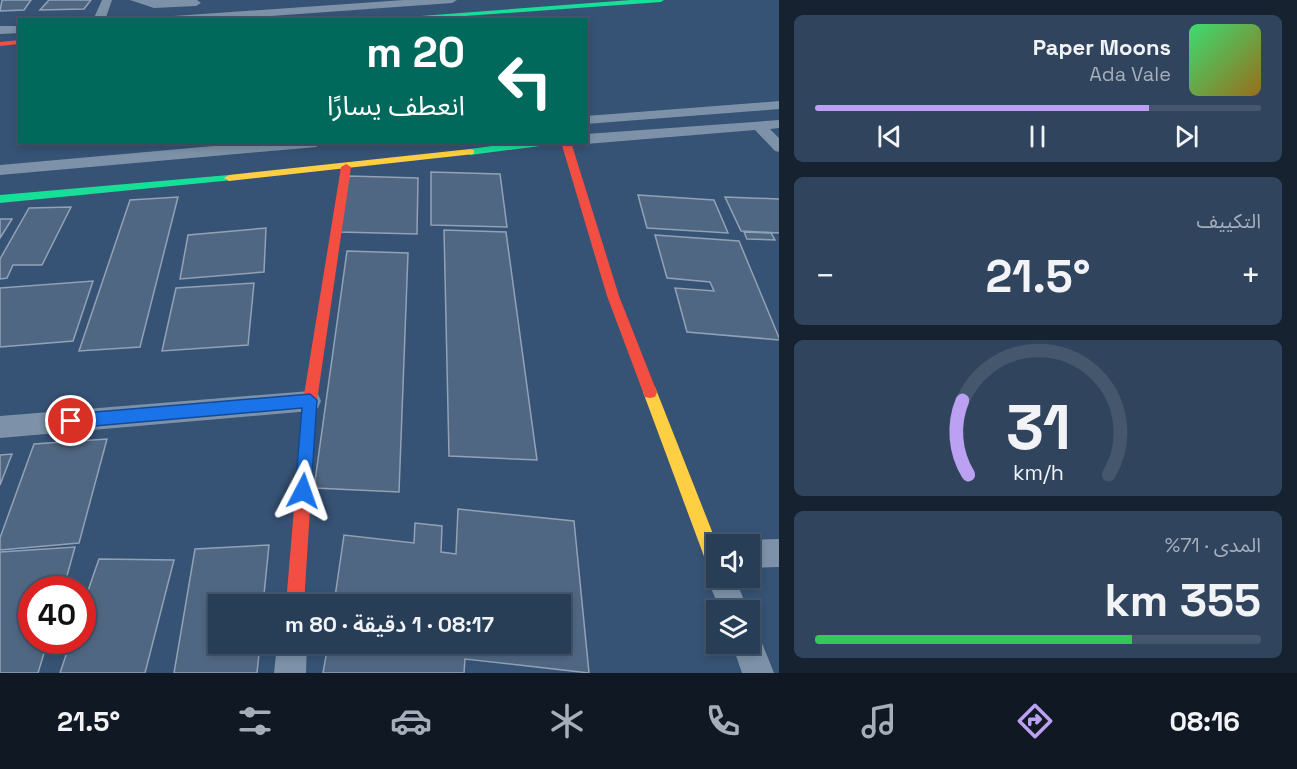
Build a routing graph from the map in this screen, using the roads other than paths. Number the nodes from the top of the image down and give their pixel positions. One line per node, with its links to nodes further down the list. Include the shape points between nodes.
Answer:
1 (107, 0): 7 (street)
2 (135, 0): 5 (street, via 154,5)
3 (452, 0): 6 (street)
4 (661, 0): 9 (street)
5 (214, 2)
6 (293, 5): 8 (street)
7 (100, 18)
8 (177, 18)
9 (400, 18)
10 (18, 29): 11 (street)
11 (0, 30)
12 (18, 42): 13 (street)
13 (0, 44)
14 (779, 105): 15 (street)
15 (588, 120)
16 (779, 124): 17 (street)
17 (758, 125): 18 (street); 22 (street)
18 (588, 139)
19 (293, 144): 24 (street)
20 (532, 144): 23 (street)
21 (567, 144): 28 (street, via 613,296)
22 (779, 147)
23 (346, 167): 25 (street); 26 (street)
24 (0, 170)
25 (0, 199)
26 (310, 400): 27 (street); 31 (street)
27 (0, 427)
28 (706, 536)
29 (779, 554): 30 (street)
30 (760, 555)
31 (296, 594)
32 (291, 654): 34 (street)
33 (751, 654): 35 (street)
34 (290, 673)
35 (758, 673)

